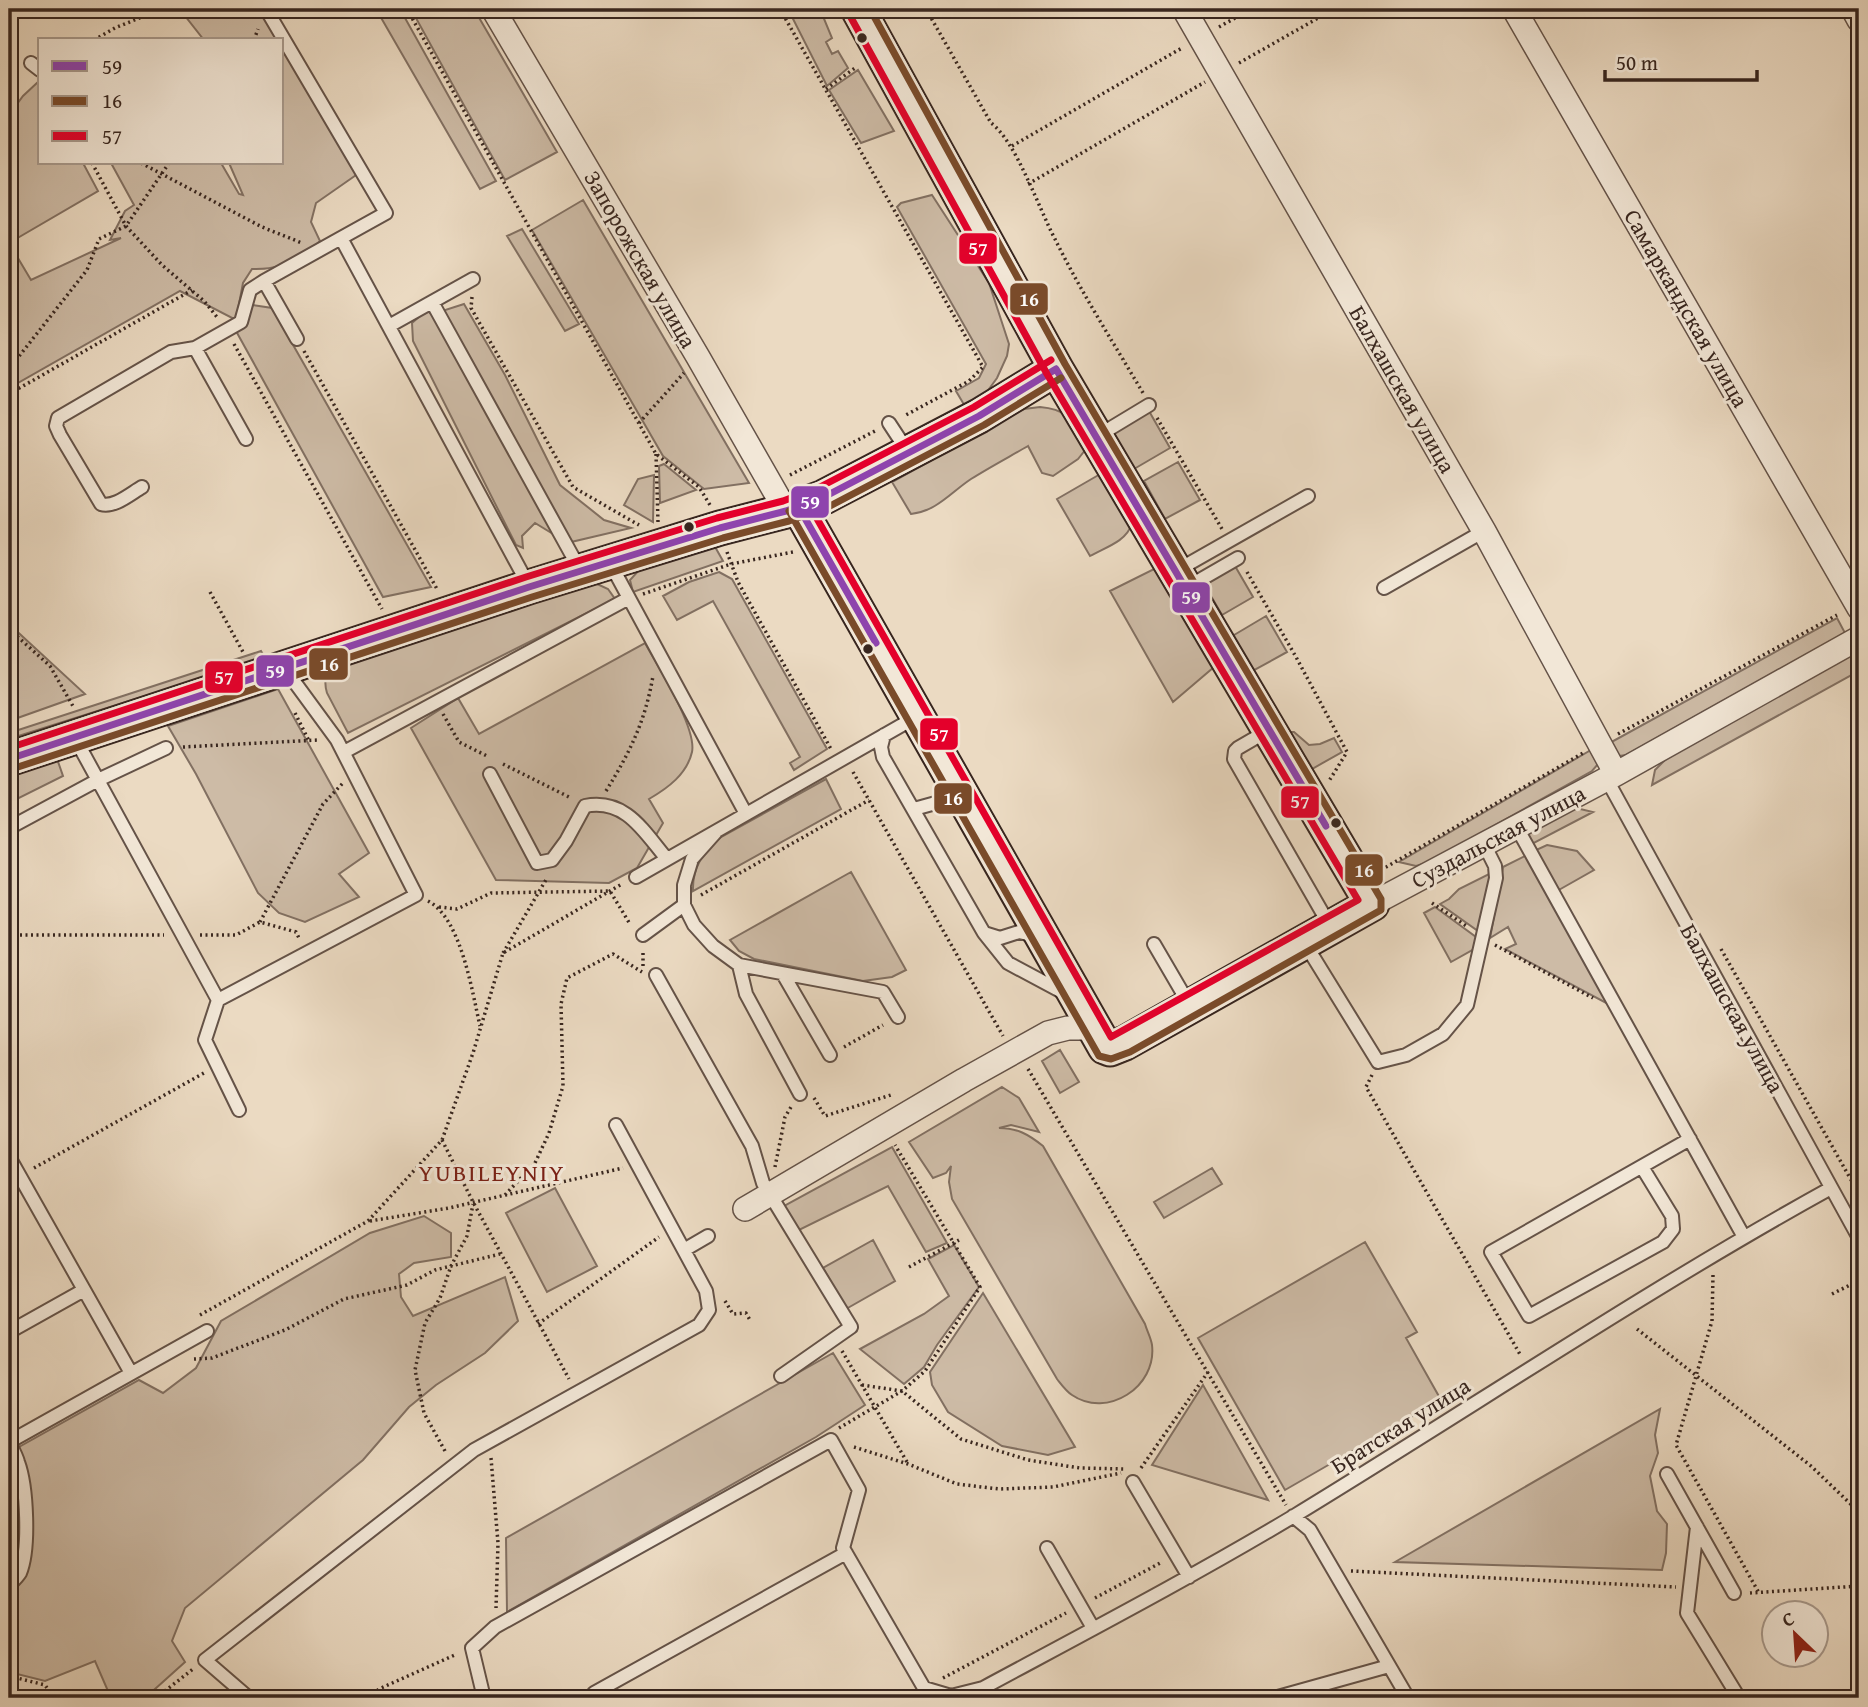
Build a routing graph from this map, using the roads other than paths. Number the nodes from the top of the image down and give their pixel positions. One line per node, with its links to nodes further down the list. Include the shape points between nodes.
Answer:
1 (266, 9): 8 (lane)
2 (493, 9): 25 (street, Запорожская улица, via 698,357)
3 (858, 9): 17 (main road)
4 (1184, 9): 26 (street, Балхашская улица)
5 (1514, 9): 33 (street, Самаркандская улица)
6 (1853, 9): 7 (street)
7 (1859, 20)
8 (283, 38)
9 (284, 40): 10 (lane, via 386,213)
10 (341, 238): 12 (lane); 14 (lane)
11 (473, 279): 13 (lane)
12 (264, 281): 15 (lane); 16 (lane, via 250,290 241,322)
13 (432, 302): 14 (lane); 28 (lane)
14 (389, 326): 30 (lane)
15 (297, 339)
16 (195, 348): 21 (lane); 23 (lane, via 171,352 58,418 60,435 101,504 107,506)
17 (1056, 369): 20 (main road); 22 (main road)
18 (1149, 405): 20 (lane)
19 (889, 423): 22 (lane)
20 (1096, 437): 29 (main road)
21 (246, 439)
22 (909, 454): 25 (main road, via 854,483)
23 (142, 487)
24 (1308, 496): 29 (lane)
25 (792, 498): 28 (main road, via 720,528); 36 (main road, Запорожская улица)
26 (1485, 531): 31 (lane); 44 (street, Балхашская улица)
27 (1238, 558): 29 (lane)
28 (595, 567): 30 (main road); 32 (lane)
29 (1180, 580): 38 (main road)
30 (529, 587): 35 (main road)
31 (1384, 588)
32 (629, 598): 41 (lane); 48 (lane)
33 (1859, 608)
34 (1859, 638): 44 (street, Суздальская улица)
35 (285, 669): 37 (main road); 41 (lane)
36 (917, 716): 39 (lane); 46 (main road, Запорожская улица)
37 (75, 723): 42 (main road); 45 (lane)
38 (1269, 730): 55 (main road); 59 (lane, via 1236,750 1235,761)
39 (884, 735): 47 (lane, via 883,757); 48 (lane)
40 (166, 748): 45 (lane)
41 (344, 752): 65 (lane, via 416,894)
42 (9, 759)
43 (490, 774): 53 (lane, via 537,863 552,860 585,806 600,803 629,814)
44 (1611, 776): 49 (street, Суздальская улица); 77 (lane, Балхашская улица)
45 (98, 780): 50 (lane); 65 (lane)
46 (962, 796): 47 (lane); 60 (main road, Запорожская улица)
47 (914, 809): 57 (lane)
48 (746, 814): 51 (lane)
49 (1516, 826): 52 (street, Суздальская улица); 73 (lane)
50 (9, 828)
51 (716, 832): 53 (lane); 56 (lane, via 692,859)
52 (1485, 844): 55 (street, Суздальская улица); 59 (lane, via 1496,872 1466,1005 1443,1034 1406,1055 1378,1062)
53 (667, 859): 54 (lane)
54 (636, 877)
55 (1372, 904): 59 (main road, Суздальская улица)
56 (684, 905): 58 (lane); 62 (lane, via 713,946)
57 (984, 933): 60 (lane, via 1000,938 1019,932); 68 (lane, via 1008,963)
58 (643, 935)
59 (1317, 935): 66 (main road, Суздальская улица)
60 (1041, 937): 68 (main road, Запорожская улица)
61 (1154, 944): 66 (lane)
62 (739, 965): 63 (lane); 70 (lane, via 746,994)
63 (783, 974): 67 (lane, via 883,992); 69 (lane)
64 (651, 975): 76 (lane, via 752,1146)
65 (218, 1000): 71 (lane, via 205,1040)
66 (1191, 1006): 68 (main road, Суздальская улица, via 1110,1049)
67 (898, 1017)
68 (1090, 1023): 76 (street, via 1048,1033)
69 (830, 1055)
70 (806, 1094)
71 (239, 1110)
72 (616, 1125): 82 (lane)
73 (1690, 1139): 75 (lane); 80 (lane)
74 (9, 1157): 83 (lane)
75 (1642, 1167): 75 (lane, via 1491,1252 1529,1316 1663,1242 1673,1229 1672,1216)
76 (766, 1188): 78 (street); 87 (lane, via 851,1327)
77 (1832, 1188): 80 (lane, Братская улица); 81 (lane, Балхашская улица)
78 (745, 1209)
79 (708, 1236): 82 (lane)
80 (1744, 1237): 91 (lane, Братская улица)
81 (1859, 1238)
82 (684, 1250): 102 (lane, via 706,1291 709,1310 699,1325 474,1450 205,1660)
83 (84, 1290): 85 (lane); 86 (lane)
84 (207, 1331): 86 (lane)
85 (9, 1332)
86 (131, 1373): 88 (lane)
87 (781, 1376)
88 (9, 1442): 96 (lane, via 24,1490 25,1539 19,1576)
89 (1130, 1474): 95 (lane)
90 (1667, 1474): 92 (lane)
91 (1293, 1516): 95 (lane, Братская улица); 99 (lane, via 1310,1530)
92 (1697, 1527): 97 (lane); 106 (lane, via 1687,1613)
93 (1047, 1548): 98 (lane)
94 (846, 1553): 100 (lane); 101 (lane, Братская улица, via 924,1688 951,1696); 103 (lane, via 843,1548 859,1490 831,1440 495,1628 472,1648)
95 (1189, 1577): 98 (lane, Братская улица)
96 (9, 1585)
97 (1734, 1593)
98 (1093, 1629): 101 (lane, Братская улица)
99 (1390, 1666): 104 (lane); 105 (lane)
100 (594, 1693)
101 (979, 1693)
102 (249, 1698)
103 (484, 1698)
104 (1274, 1698)
105 (1408, 1698)
106 (1739, 1698)

